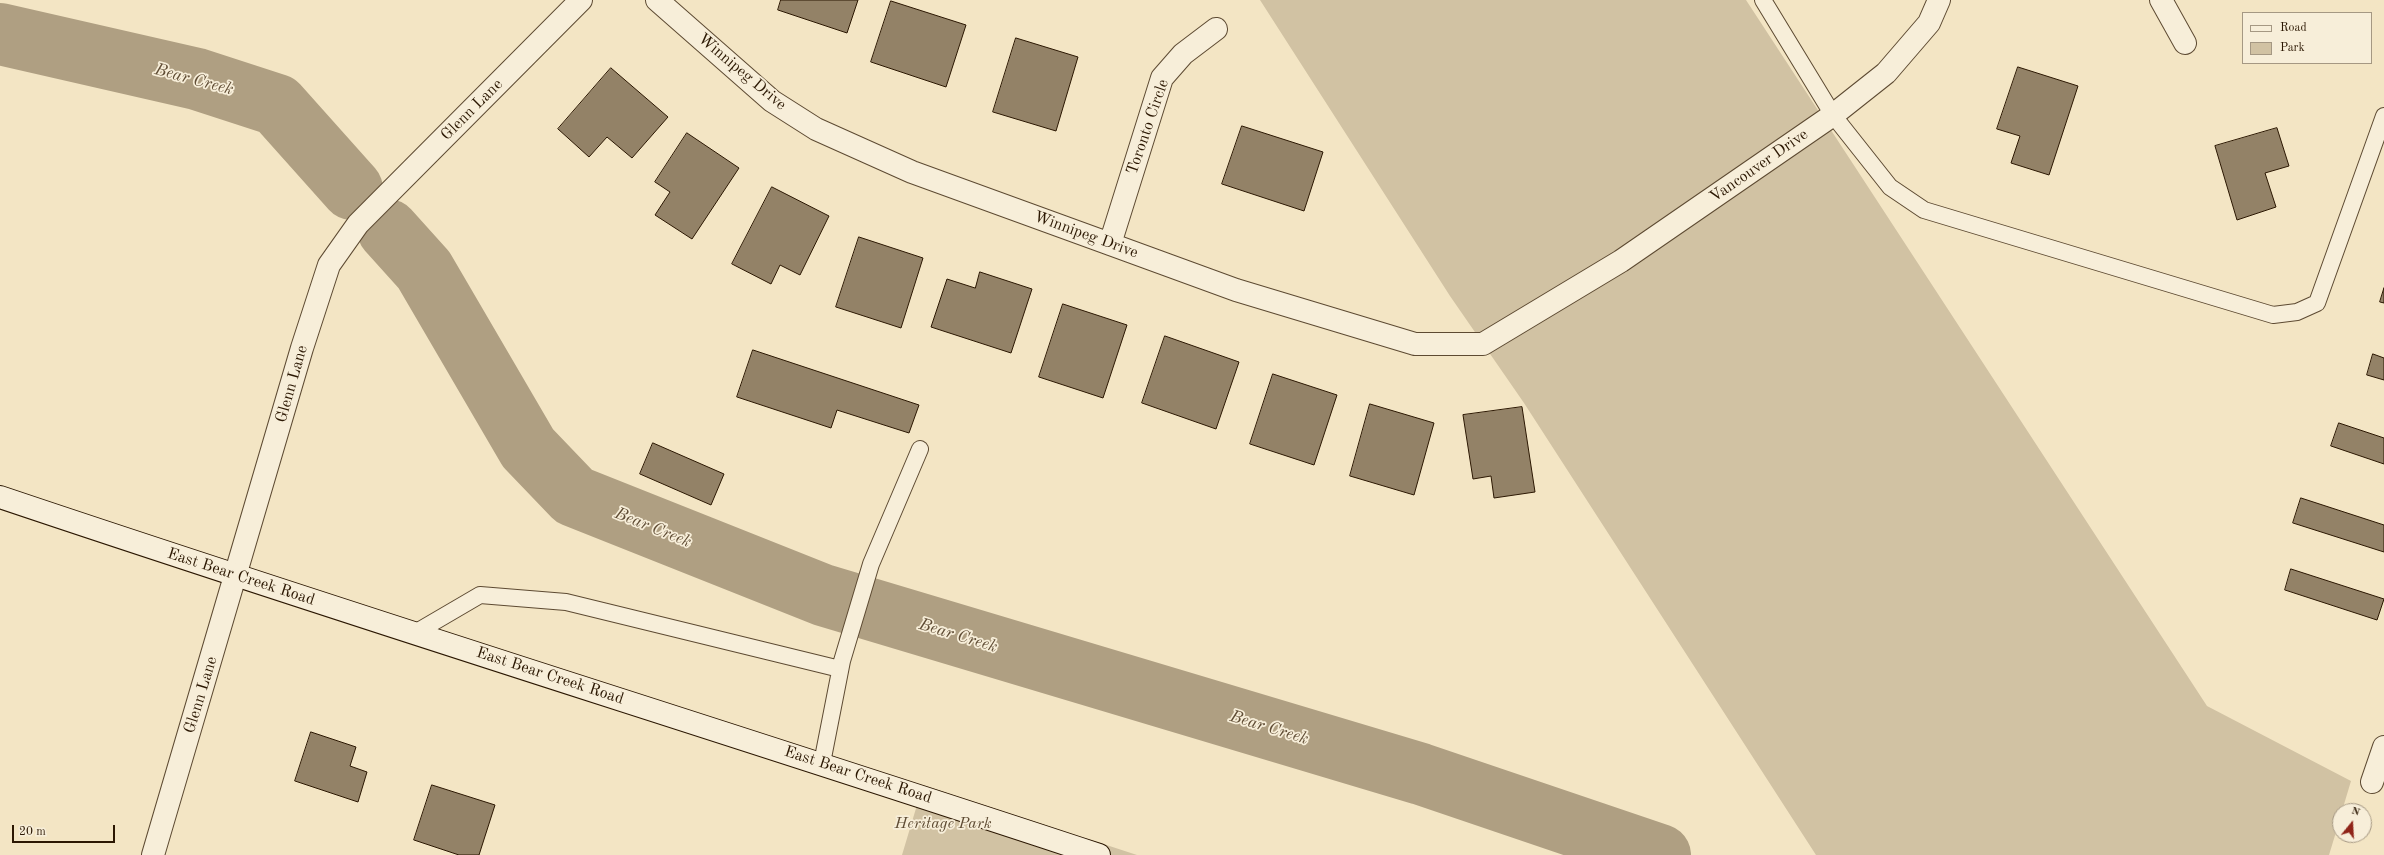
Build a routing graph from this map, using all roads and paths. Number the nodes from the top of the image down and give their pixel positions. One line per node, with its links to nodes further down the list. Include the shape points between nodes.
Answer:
1 (581, 0): 14 (street, Glenn Lane, via 358,224 329,265 302,348)
2 (658, 0): 10 (street, Winnipeg Drive, via 772,101 816,129 912,172)
3 (1763, 0): 8 (lane)
4 (1939, 0): 8 (street, Vancouver Drive, via 1929,23 1886,74)
5 (2162, 0): 7 (street)
6 (1216, 29): 10 (street, Toronto Circle, via 1183,54 1162,78)
7 (2185, 43)
8 (1833, 115): 9 (lane, via 1890,187 1924,210 2273,315 2297,312 2317,302); 11 (street, Vancouver Drive, via 1621,261)
9 (2384, 116)
10 (1110, 244): 11 (street, Winnipeg Drive, via 1236,290 1415,344 1482,344)
11 (1552, 303)
12 (920, 449): 16 (lane, via 871,564)
13 (0, 497): 14 (street, East Bear Creek Road)
14 (236, 576): 15 (street, East Bear Creek Road); 20 (street, Glenn Lane)
15 (415, 633): 16 (lane, via 480,596 566,602); 18 (street, East Bear Creek Road)
16 (840, 669): 18 (lane)
17 (2384, 747): 19 (street)
18 (822, 763): 21 (street, East Bear Creek Road)
19 (2372, 782)
20 (153, 855)
21 (1099, 855)

